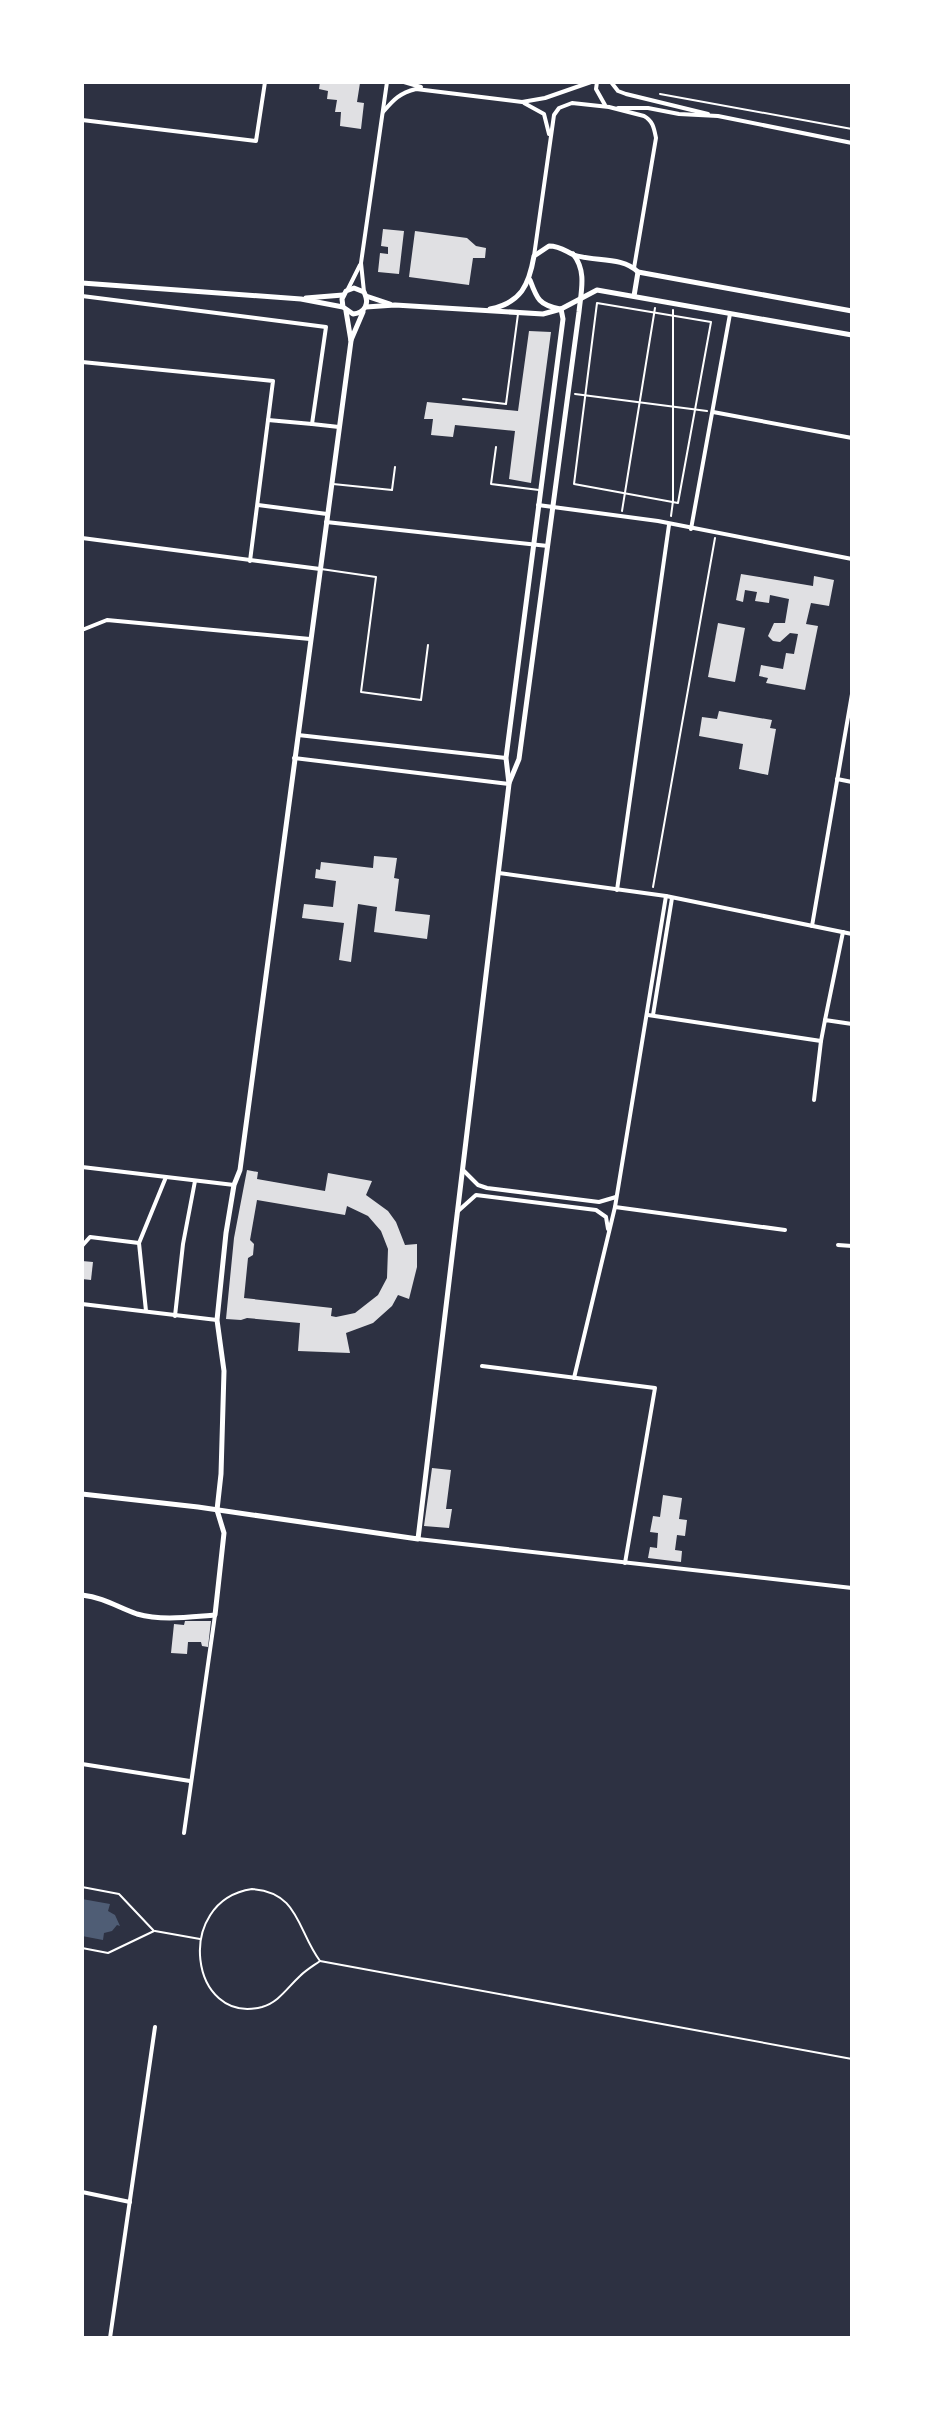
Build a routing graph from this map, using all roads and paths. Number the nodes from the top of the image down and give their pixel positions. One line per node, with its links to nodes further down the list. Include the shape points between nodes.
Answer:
1 (265, 82): 12 (street, via 256,141)
2 (387, 82): 10 (street)
3 (404, 82): 6 (street)
4 (594, 82): 8 (street); 9 (street)
5 (611, 82): 11 (street, via 626,94)
6 (428, 90): 8 (street); 10 (street, via 405,92)
7 (654, 93): 13 (path)
8 (522, 102): 14 (street, via 544,114)
9 (609, 107): 11 (street); 14 (street, via 565,105 554,115); 19 (street, via 644,116 656,138)
10 (383, 112): 18 (street)
11 (718, 116): 15 (street)
12 (82, 120)
13 (852, 129)
14 (550, 142): 17 (street)
15 (852, 143)
16 (573, 254): 17 (street, via 549,246); 19 (street); 26 (street, via 582,272)
17 (534, 256): 20 (street)
18 (361, 263): 22 (street); 23 (street)
19 (636, 270): 25 (street); 35 (street)
20 (530, 280): 33 (street, via 540,302); 34 (street, via 514,300)
21 (82, 283): 27 (street)
22 (345, 293): 23 (street, via 358,288); 27 (street); 31 (street)
23 (365, 294): 30 (street); 32 (street)
24 (82, 296): 51 (street, via 326,327)
25 (634, 296): 26 (street, via 597,290); 28 (street)
26 (580, 298): 33 (street); 43 (street)
27 (301, 299): 31 (street)
28 (656, 300): 29 (street); 37 (path)
29 (673, 303): 38 (street); 39 (path)
30 (395, 305): 32 (street); 34 (street)
31 (345, 309): 32 (street, via 357,314); 41 (street)
32 (364, 309): 41 (street)
33 (561, 309): 36 (street); 57 (street)
34 (477, 311): 36 (street)
35 (852, 311)
36 (518, 313): 45 (lane, via 506,404)
37 (654, 313): 39 (path); 44 (path, via 597,303); 46 (path)
38 (730, 314): 40 (street); 49 (street)
39 (673, 316): 47 (path); 48 (path, via 711,322)
40 (852, 335)
41 (351, 341): 52 (street)
42 (82, 362): 50 (street, via 273,381)
43 (568, 393): 44 (path); 62 (street)
44 (585, 395): 46 (path); 58 (path, via 574,484)
45 (463, 399)
46 (639, 402): 47 (path); 58 (path)
47 (673, 406): 48 (path); 59 (path)
48 (695, 409): 49 (path); 59 (path, via 678,503)
49 (712, 412): 53 (street); 67 (street)
50 (268, 420): 51 (street); 60 (street)
51 (312, 424): 52 (street)
52 (339, 427): 56 (street)
53 (852, 438)
54 (496, 447): 57 (lane, via 491,484)
55 (395, 467): 56 (lane, via 392,490)
56 (331, 484): 63 (street)
57 (540, 490): 61 (street)
58 (625, 494): 59 (path); 64 (path)
59 (672, 502): 66 (path)
60 (258, 505): 63 (street); 73 (street)
61 (538, 505): 62 (street); 70 (street)
62 (554, 506): 64 (street); 71 (street)
63 (327, 514): 65 (street)
64 (621, 516): 66 (street)
65 (326, 522): 70 (street); 74 (street)
66 (669, 525): 67 (street); 87 (street)
67 (691, 529): 68 (street)
68 (716, 533): 72 (street); 88 (path)
69 (82, 538): 73 (street)
70 (533, 544): 71 (street); 81 (street)
71 (548, 546): 82 (street)
72 (852, 559)
73 (250, 561): 74 (street)
74 (320, 569): 76 (street); 77 (lane, via 376,577 361,692 421,700)
75 (82, 630): 76 (street, via 107,620)
76 (310, 639): 79 (street)
77 (428, 645)
78 (852, 694): 83 (street)
79 (297, 735): 80 (street); 81 (street)
80 (294, 758): 85 (street); 102 (street)
81 (506, 758): 82 (street); 85 (street)
82 (519, 759): 85 (street)
83 (837, 779): 84 (street); 90 (street)
84 (852, 782)
85 (509, 784): 86 (street)
86 (499, 873): 87 (street); 99 (street)
87 (617, 890): 88 (street)
88 (651, 894): 89 (street)
89 (669, 897): 90 (street); 93 (street)
90 (812, 926): 91 (street)
91 (843, 932): 92 (street); 94 (street)
92 (852, 934)
93 (650, 1015): 96 (street); 103 (street)
94 (825, 1020): 95 (street); 96 (street)
95 (852, 1024)
96 (821, 1041): 97 (street)
97 (814, 1100)
98 (82, 1167): 100 (street)
99 (461, 1168): 103 (street, via 487,1188 599,1202); 105 (street)
100 (166, 1177): 101 (street); 108 (street)
101 (195, 1181): 102 (street); 114 (street)
102 (234, 1185): 115 (street)
103 (616, 1197): 104 (street)
104 (615, 1207): 106 (street); 107 (street)
105 (456, 1213): 107 (street, via 476,1195 596,1210 606,1217); 120 (street)
106 (785, 1230)
107 (609, 1231): 117 (street)
108 (139, 1243): 110 (street, via 90,1237); 113 (street)
109 (838, 1245): 111 (street)
110 (82, 1246)
111 (852, 1246)
112 (82, 1304): 113 (street)
113 (146, 1311): 114 (street)
114 (175, 1316): 115 (street)
115 (217, 1320): 119 (street, via 224,1371)
116 (482, 1366): 117 (street)
117 (574, 1378): 121 (street, via 655,1388)
118 (82, 1494): 119 (street)
119 (217, 1510): 120 (street); 124 (street, via 224,1533)
120 (418, 1539): 121 (street)
121 (625, 1563): 122 (street)
122 (852, 1588)
123 (82, 1595): 124 (street, via 138,1614)
124 (215, 1615): 126 (street)
125 (82, 1764): 126 (street)
126 (190, 1781): 127 (street)
127 (184, 1833)
128 (82, 1887): 129 (path, via 119,1894)
129 (154, 1931): 130 (path); 131 (path, via 108,1953)
130 (200, 1939): 132 (path, via 222,1901 241,1891 262,1890 290,1905); 132 (path, via 207,1983 222,1999 241,2008 272,2003)
131 (82, 1948)
132 (320, 1961): 134 (path)
133 (155, 2027): 136 (street)
134 (852, 2059)
135 (82, 2192): 136 (street)
136 (130, 2202): 137 (street)
137 (110, 2338)

